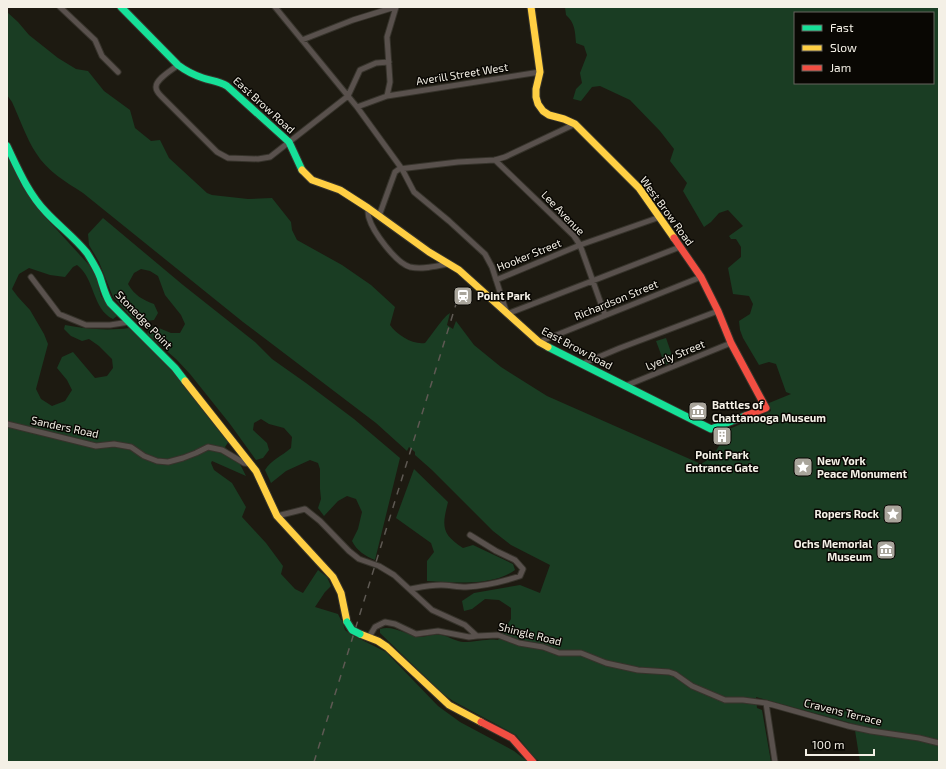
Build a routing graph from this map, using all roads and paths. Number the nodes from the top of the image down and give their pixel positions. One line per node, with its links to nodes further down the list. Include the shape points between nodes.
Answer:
1 (60, 7): 9 (street, via 95,40 102,56)
2 (121, 7): 8 (street, East Brow Road)
3 (275, 7): 6 (street)
4 (395, 7): 6 (street); 7 (street, via 387,37)
5 (531, 7): 10 (street, West Brow Road)
6 (302, 40): 11 (street)
7 (389, 62): 11 (street, via 376,63 360,70); 12 (street, via 390,82)
8 (178, 65): 15 (street, East Brow Road, via 188,72 224,84); 15 (street, via 163,76 156,87 157,90 217,152 228,158 270,158)
9 (118, 72)
10 (540, 72): 12 (street, Averill Street West); 14 (street, West Brow Road, via 536,89 538,104 550,115)
11 (348, 96): 13 (street); 15 (street)
12 (387, 96): 13 (street, Averill Street West)
13 (357, 107): 18 (street)
14 (575, 124): 17 (street); 21 (street, West Brow Road, via 635,184)
15 (289, 142): 19 (street, East Brow Road, via 306,176 337,189)
16 (7, 146): 32 (street, Stonedge Point, via 33,197 85,251 99,274 107,298)
17 (495, 160): 18 (street); 22 (street, Lee Avenue, via 565,227)
18 (402, 169): 20 (street, via 395,172); 27 (street, via 414,192 484,254)
19 (368, 208): 20 (street, East Brow Road); 24 (street, via 368,217 384,244 402,262 418,268)
20 (379, 216): 24 (street, East Brow Road)
21 (660, 217): 22 (street, Hooker Street); 23 (street, West Brow Road)
22 (580, 245): 27 (street, Hooker Street); 28 (street, Lee Avenue)
23 (680, 247): 26 (street, West Brow Road); 28 (street)
24 (448, 264): 30 (street, East Brow Road, via 459,270)
25 (31, 277): 32 (street, via 58,314 86,324 110,325)
26 (701, 278): 29 (street, West Brow Road); 31 (street, Richardson Street)
27 (496, 280): 30 (street)
28 (593, 281): 30 (street); 31 (street, Lee Avenue)
29 (718, 311): 34 (street, West Brow Road); 35 (street)
30 (507, 314): 33 (street, East Brow Road)
31 (605, 316): 33 (street, Richardson Street)
32 (129, 322): 39 (street, Stonedge Point, via 175,368)
33 (539, 342): 35 (street, East Brow Road)
34 (732, 343): 36 (street, Lyerly Street); 38 (street, West Brow Road, via 766,408)
35 (582, 364): 36 (street, East Brow Road)
36 (625, 386): 38 (street, East Brow Road)
37 (7, 424): 39 (street, Sanders Road, via 96,446 114,444 131,447 157,461 168,462 183,458 208,447 222,450 244,463)
38 (711, 429)
39 (251, 464): 40 (street, Stonedge Point)
40 (277, 516): 42 (street, via 305,509 359,559 394,575); 44 (street, Stonedge Point, bridge, via 333,577 344,602 349,627)
41 (470, 535): 42 (street, via 514,560 523,569 520,576 490,584 465,587 422,586)
42 (410, 590): 43 (street, via 432,610 465,625)
43 (477, 636): 44 (street, Shingle Road, via 469,637 438,631 416,634 385,622 375,627); 45 (street, Shingle Road, via 498,635 559,653 581,653 606,663 638,670 669,672 692,686 724,700)
44 (369, 637): 47 (street, via 387,647 449,704 512,738)
45 (766, 703): 46 (street, Cravens Terrace, via 848,726); 48 (street)
46 (939, 743)
47 (533, 762)
48 (775, 762)

